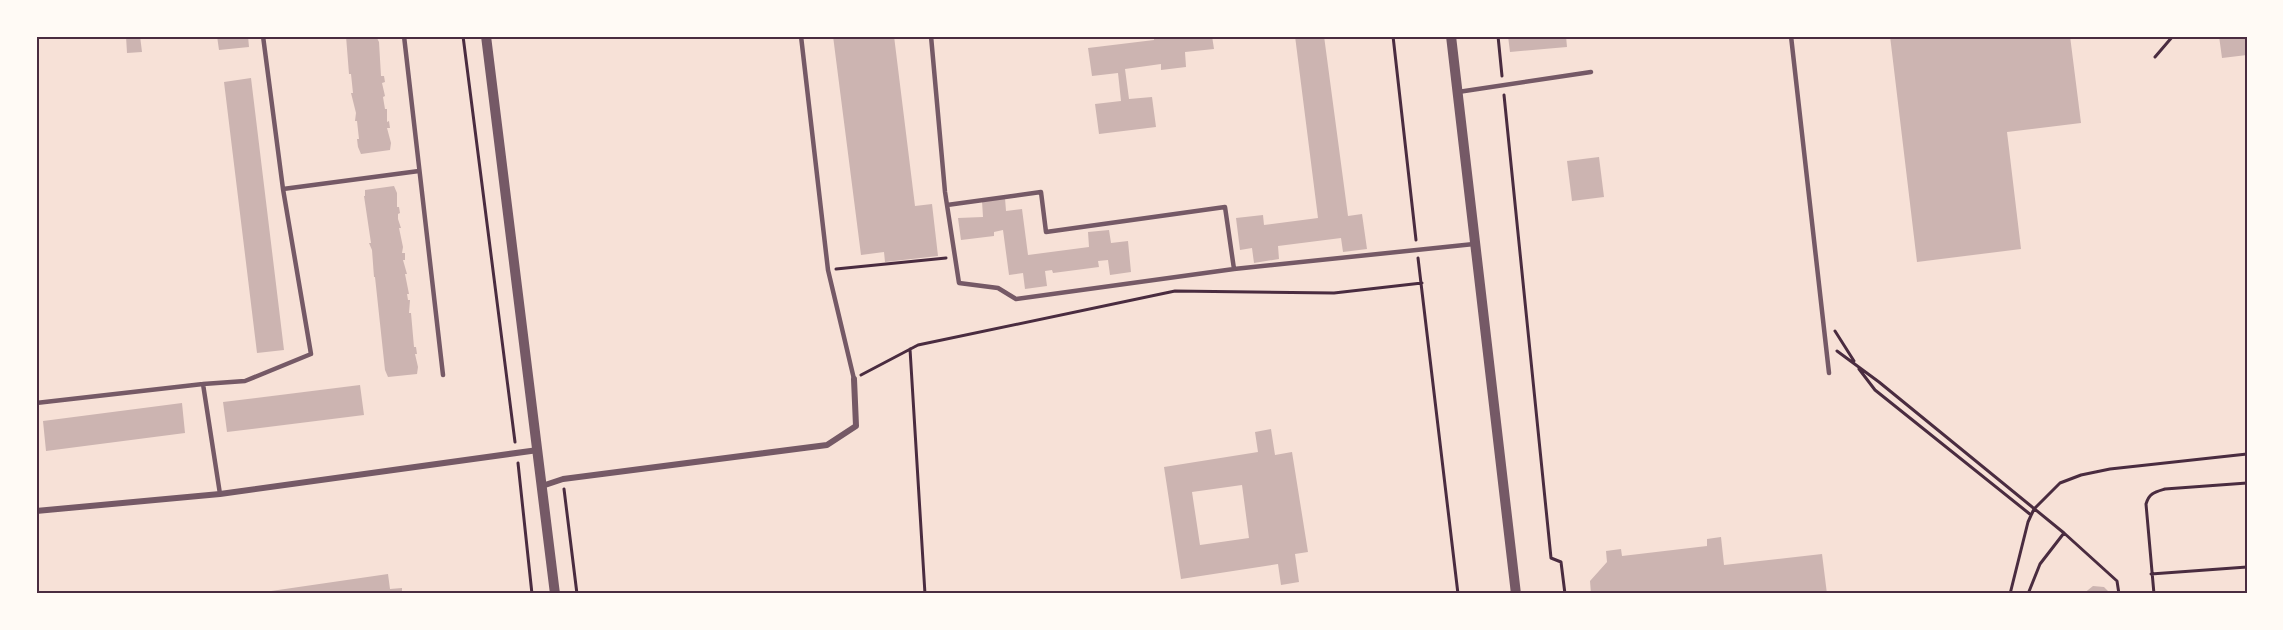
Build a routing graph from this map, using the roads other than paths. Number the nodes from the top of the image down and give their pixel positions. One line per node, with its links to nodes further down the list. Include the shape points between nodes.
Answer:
1 (263, 36): 11 (lane)
2 (404, 36): 10 (lane)
3 (486, 36): 20 (street)
4 (801, 36): 17 (lane, via 828,270)
5 (931, 36): 12 (lane)
6 (1451, 36): 9 (street)
7 (1791, 36): 15 (lane)
8 (1591, 72): 9 (lane)
9 (1457, 92): 13 (street)
10 (419, 171): 11 (lane); 16 (lane)
11 (283, 189): 18 (lane, via 311,354 245,381)
12 (947, 205): 14 (lane, via 959,283 998,288 1016,299); 14 (lane, via 1041,192 1046,232 1225,207)
13 (1474, 243): 14 (lane); 25 (street)
14 (1234, 269)
15 (1828, 373)
16 (443, 375)
17 (854, 379): 21 (street, via 856,426 827,445 563,479)
18 (203, 384): 19 (lane); 22 (lane)
19 (36, 403)
20 (538, 450): 21 (street); 22 (street)
21 (542, 486): 24 (street)
22 (220, 494): 23 (street)
23 (36, 511)
24 (555, 594)
25 (1516, 594)

